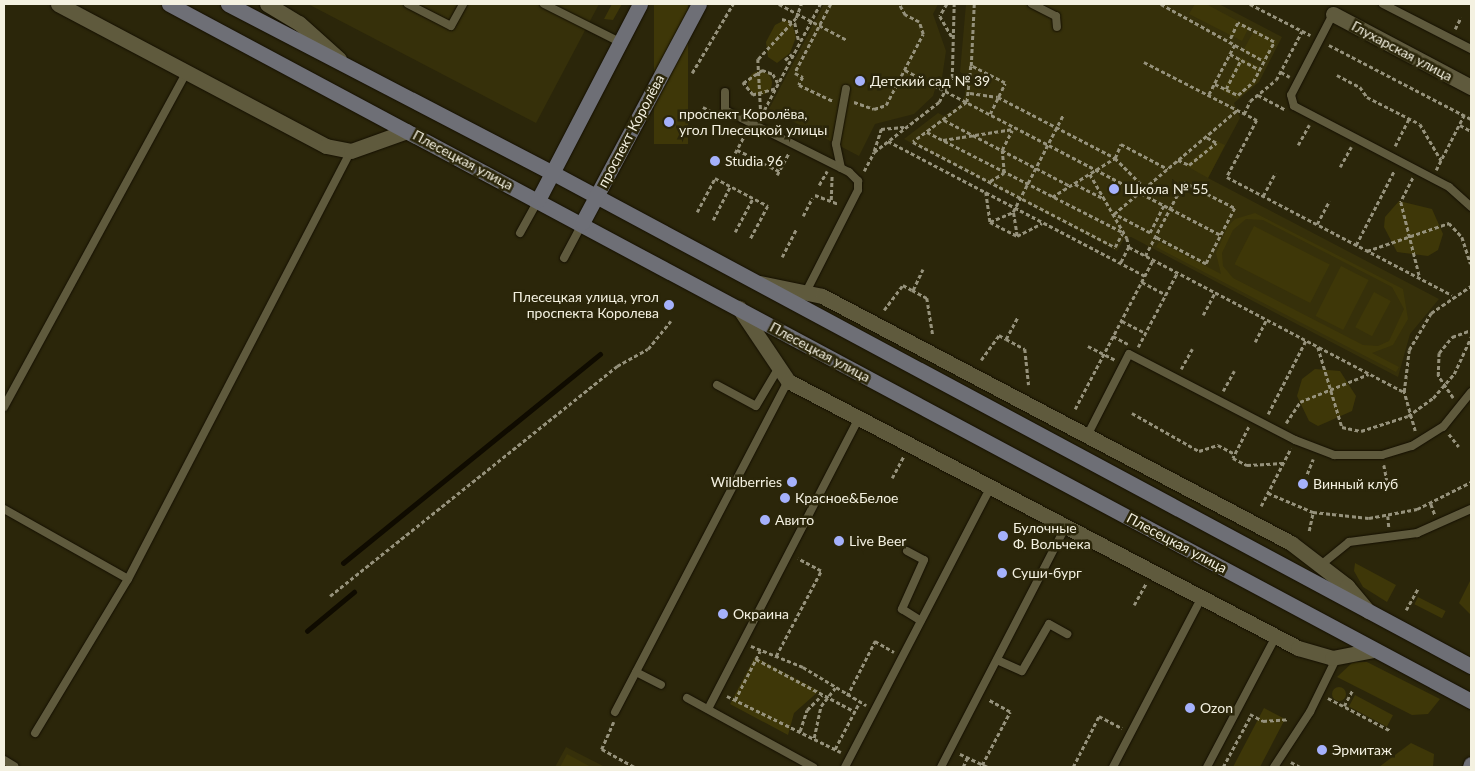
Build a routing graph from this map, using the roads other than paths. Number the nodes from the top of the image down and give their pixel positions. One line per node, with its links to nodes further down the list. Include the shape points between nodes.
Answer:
1 (58, 4): 17 (street)
2 (168, 4): 21 (main road, Плесецкая улица)
3 (228, 4): 16 (main road, Плесецкая улица)
4 (267, 4): 16 (street, via 299,23)
5 (408, 4): 6 (lane, via 451,26)
6 (463, 4)
7 (544, 4): 14 (lane)
8 (640, 4): 14 (main road)
9 (699, 4): 25 (main road, проспект Королёва)
10 (1032, 4): 13 (lane, via 1056,16)
11 (1383, 4): 15 (lane)
12 (1333, 14): 18 (street, Глухарская улица); 27 (lane, via 1291,95 1294,106 1418,170)
13 (1057, 27)
14 (620, 42): 24 (main road)
15 (1471, 49)
16 (347, 67): 24 (main road, Плесецкая улица)
17 (186, 72): 22 (street, via 326,146); 38 (lane)
18 (1471, 87)
19 (846, 89): 23 (lane, via 836,144)
20 (725, 92): 23 (lane, via 725,110 827,169)
21 (407, 131): 22 (street); 26 (main road, Плесецкая улица)
22 (351, 151): 47 (lane)
23 (841, 168): 32 (lane, via 858,181 848,209)
24 (553, 173): 25 (main road, Плесецкая улица); 26 (main road)
25 (596, 197): 28 (main road, проспект Королёва); 31 (main road, Плесецкая улица)
26 (538, 200): 28 (main road, Плесецкая улица); 29 (lane)
27 (1471, 207)
28 (582, 224): 30 (lane, проспект Королёва); 33 (main road, Плесецкая улица)
29 (520, 233)
30 (564, 258)
31 (756, 282): 32 (street); 49 (main road, Плесецкая улица)
32 (806, 290): 40 (street)
33 (739, 308): 34 (street); 53 (main road, Плесецкая улица)
34 (778, 369): 35 (street); 36 (lane, via 756,406)
35 (788, 381): 39 (street); 57 (lane)
36 (717, 384)
37 (1471, 392): 40 (lane, via 1443,427 1420,442 1382,456 1360,458 1316,450 1129,354)
38 (4, 407)
39 (859, 418): 41 (street); 61 (lane)
40 (1087, 436): 46 (street)
41 (991, 487): 44 (street); 50 (lane)
42 (1471, 509): 46 (lane, via 1417,533 1349,542)
43 (4, 510): 47 (lane)
44 (1066, 526): 48 (street); 55 (lane)
45 (907, 551): 50 (lane, via 924,560 902,609)
46 (1322, 564): 49 (street)
47 (128, 579): 63 (lane)
48 (1202, 597): 52 (street); 69 (lane)
49 (1370, 614): 56 (main road, Плесецкая улица)
50 (921, 621): 67 (lane)
51 (1067, 634): 55 (lane, via 1049,624 1022,671)
52 (1276, 636): 54 (street, via 1298,648); 70 (lane)
53 (1374, 650): 54 (street); 60 (main road, Плесецкая улица)
54 (1337, 657): 71 (lane, via 1310,712)
55 (997, 660): 68 (lane)
56 (1471, 666)
57 (636, 672): 58 (lane); 62 (lane)
58 (661, 685)
59 (687, 698): 61 (lane)
60 (1471, 701)
61 (708, 709): 66 (lane)
62 (615, 712)
63 (35, 733)
64 (4, 760): 65 (lane)
65 (14, 766)
66 (812, 767)
67 (845, 767)
68 (941, 767)
69 (1113, 767)
70 (1207, 767)
71 (1274, 767)

